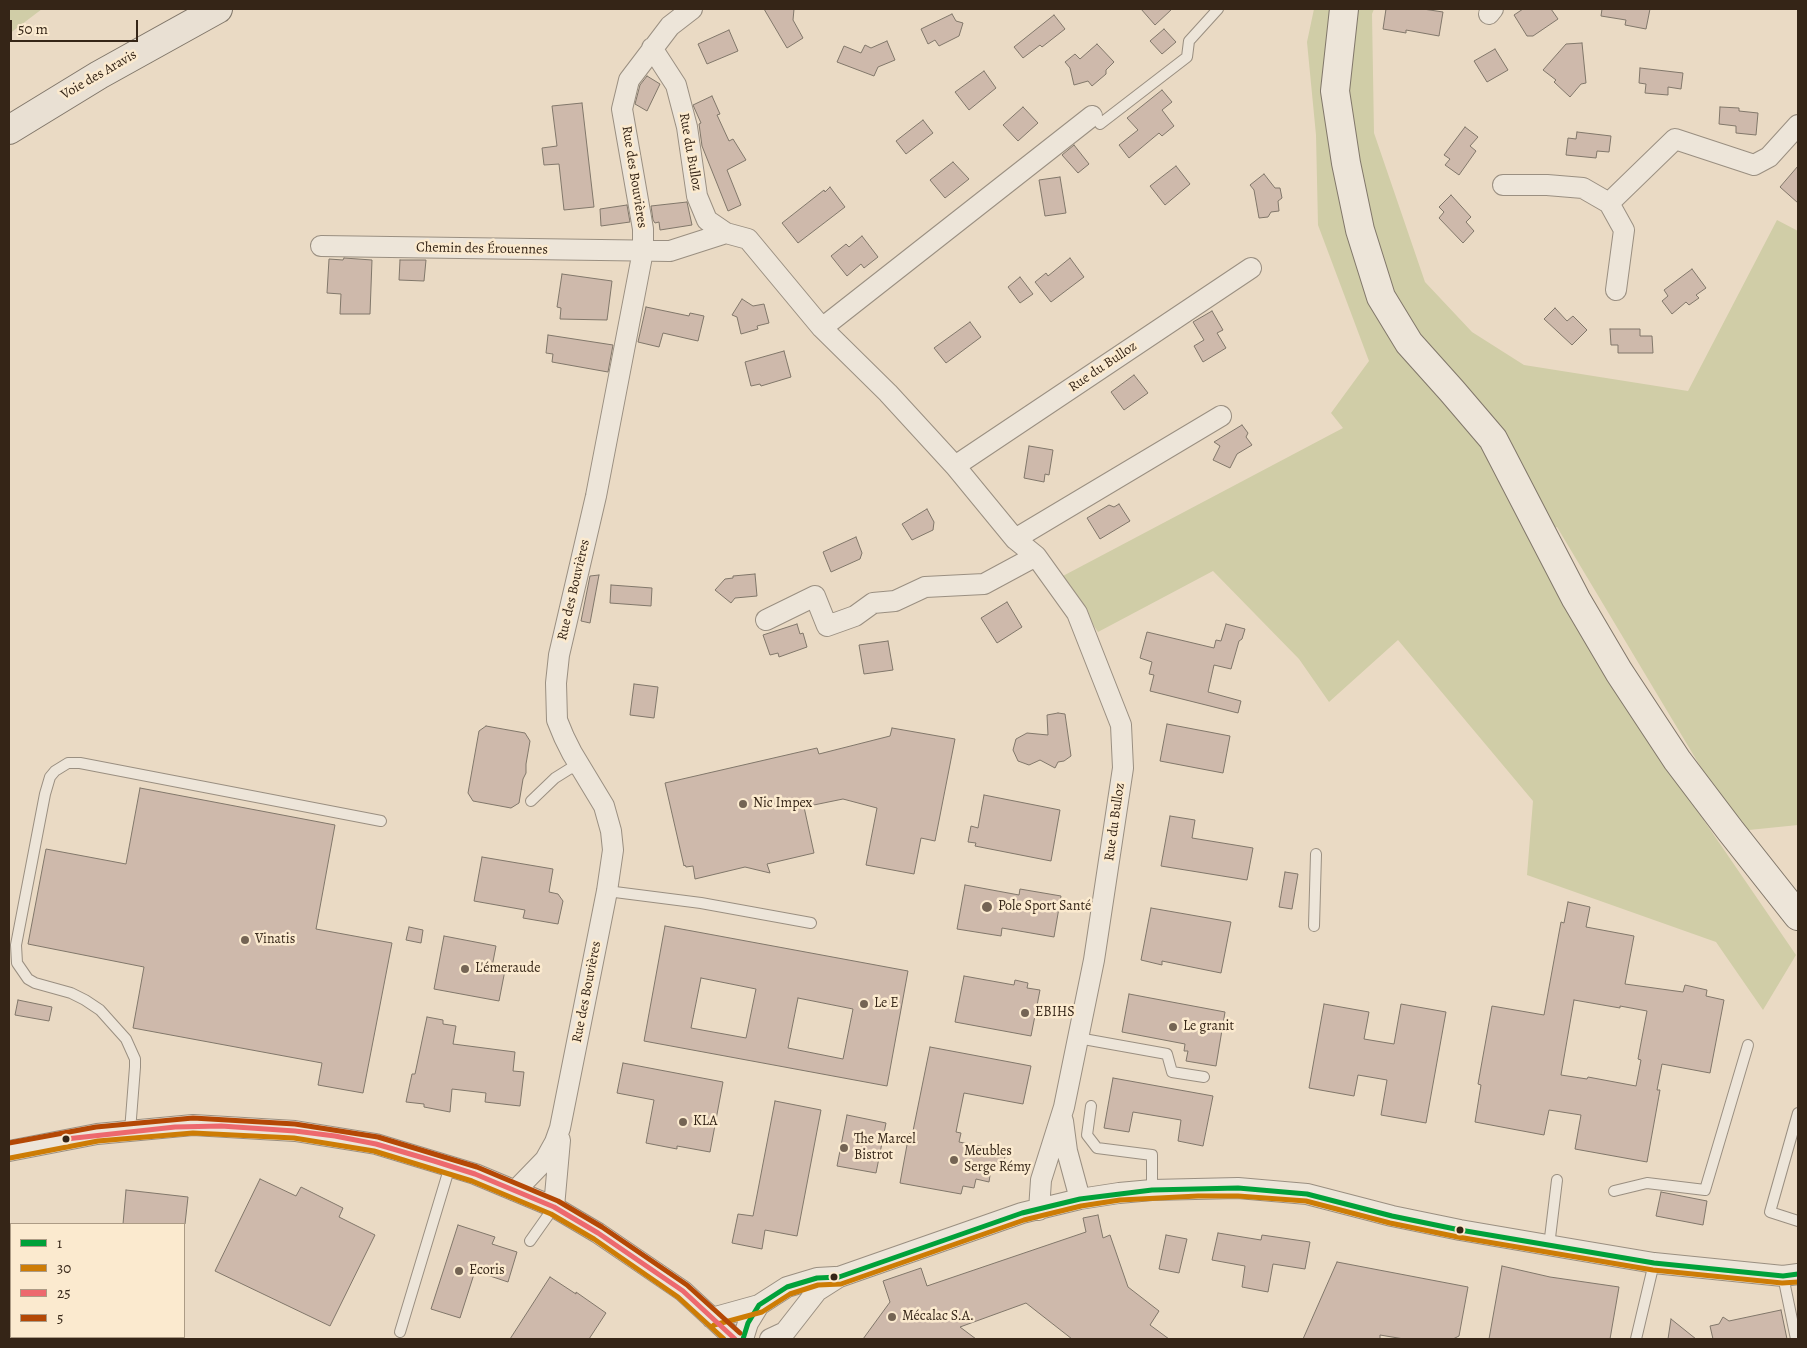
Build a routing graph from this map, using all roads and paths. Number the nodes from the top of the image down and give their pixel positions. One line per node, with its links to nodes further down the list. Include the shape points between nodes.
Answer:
1 (218, 9): 8 (highway, Voie des Aravis, via 99,75)
2 (692, 9): 5 (street, Rue des Bouvières, via 670,26)
3 (1218, 9): 6 (lane, via 1189,41 1187,57)
4 (1344, 9): 27 (main road, via 1335,91 1360,230 1381,296 1409,343 1492,440 1576,600 1677,760)
5 (652, 48): 11 (street, Rue du Bulloz, via 676,86 687,128 697,196 707,220); 13 (street, Rue des Bouvières, via 629,80 622,109 643,228)
6 (1096, 120): 16 (street)
7 (1798, 125): 10 (street, via 1769,156 1754,165 1675,139)
8 (9, 130)
9 (1503, 185): 10 (street, via 1583,188)
10 (1609, 203): 15 (street, via 1624,230)
11 (726, 233): 13 (street, Chemin des Érouennes, via 670,252); 16 (street, Rue du Bulloz, via 748,239)
12 (321, 246): 13 (street, Chemin des Érouennes)
13 (643, 251): 22 (street, Rue des Bouvières, via 596,496 556,668 557,720)
14 (1251, 268): 18 (street, Rue du Bulloz)
15 (1616, 290)
16 (822, 328): 18 (street, Rue du Bulloz)
17 (1221, 416): 19 (street)
18 (955, 466): 19 (street, Rue du Bulloz)
19 (1015, 539): 20 (street, Rue du Bulloz)
20 (1036, 556): 21 (street, via 984,584 925,587 895,601 874,603 855,616 827,626 815,596); 30 (street, Rue du Bulloz, via 1077,613 1121,724 1123,768 1094,960)
21 (766, 620)
22 (583, 770): 23 (lane, via 570,768); 26 (street, Rue des Bouvières, via 609,819 613,850)
23 (531, 801)
24 (381, 821): 37 (lane, via 72,762 63,765 50,777 19,925 17,963 28,979 35,983 71,994 100,1010 126,1039 135,1067)
25 (1316, 854): 29 (lane)
26 (607, 891): 28 (lane, via 701,903); 36 (street, Rue des Bouvières)
27 (1798, 916)
28 (812, 923)
29 (1314, 926)
30 (1078, 1038): 32 (lane, via 1167,1054 1172,1072); 34 (street, Rue du Bulloz)
31 (1748, 1045): 43 (lane, via 1705,1190 1647,1182)
32 (1204, 1077)
33 (1091, 1106): 41 (lane, via 1087,1135 1097,1148 1152,1155)
34 (1064, 1107): 44 (street, Rue du Bulloz, via 1064,1138); 46 (street, Rue du Bulloz, via 1041,1180)
35 (1798, 1113): 47 (lane, via 1770,1212)
36 (560, 1128): 42 (street, Rue des Bouvières, via 545,1160); 45 (street, Rue des Bouvières)
37 (130, 1131): 38 (street); 39 (street, via 193,1125 295,1131 376,1144)
38 (9, 1150)
39 (450, 1166): 42 (street); 55 (lane)
40 (1557, 1180): 49 (lane)
41 (1152, 1190): 44 (street); 49 (street, via 1238,1188 1307,1194 1392,1216)
42 (515, 1191): 45 (street)
43 (1614, 1191)
44 (1080, 1199): 46 (street)
45 (554, 1207): 48 (lane); 54 (street, via 683,1291)
46 (1039, 1210): 52 (street, via 1022,1213)
47 (1798, 1221)
48 (530, 1241)
49 (1549, 1246): 50 (street)
50 (1654, 1263): 51 (street); 59 (lane)
51 (1791, 1275): 60 (lane)
52 (839, 1277): 53 (street, via 817,1278 787,1287); 56 (street, via 818,1291)
53 (759, 1304): 54 (street); 58 (street)
54 (712, 1318): 57 (street)
55 (400, 1332)
56 (781, 1337)
57 (735, 1339)
58 (743, 1339)
59 (1636, 1339)
60 (1796, 1339)

